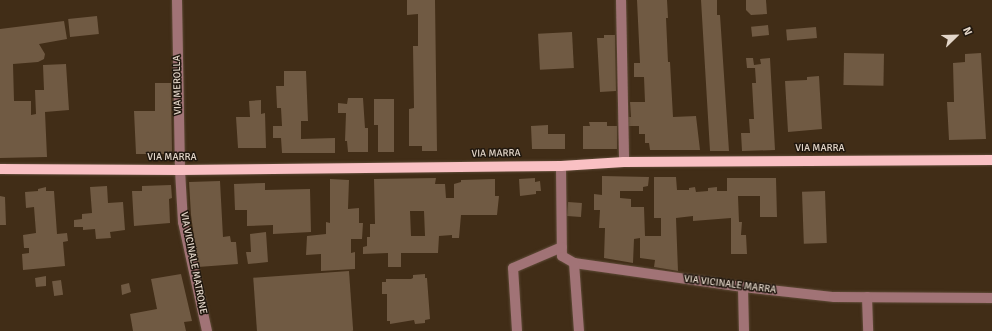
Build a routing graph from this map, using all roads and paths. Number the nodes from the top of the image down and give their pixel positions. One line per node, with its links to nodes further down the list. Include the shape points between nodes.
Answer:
1 (177, 0): 7 (street, VIA MEROLLA)
2 (621, 0): 4 (street)
3 (992, 160): 4 (main road, VIA MARRA)
4 (624, 162): 5 (main road, VIA MARRA)
5 (561, 166): 7 (main road, VIA MARRA); 8 (street)
6 (0, 169): 7 (main road, VIA MARRA)
7 (180, 170): 13 (street, VIA VICINALE MATRONE, via 183,222)
8 (562, 246): 9 (street, via 562,256); 14 (street, via 513,268)
9 (574, 263): 10 (street, VIA VICINALE MARRA); 15 (street)
10 (743, 287): 11 (street, VIA VICINALE MARRA, via 834,297); 16 (street)
11 (867, 297): 12 (street, VIA VICINALE MARRA); 17 (street)
12 (992, 298)
13 (207, 331)
14 (517, 331)
15 (579, 331)
16 (744, 331)
17 (868, 331)

